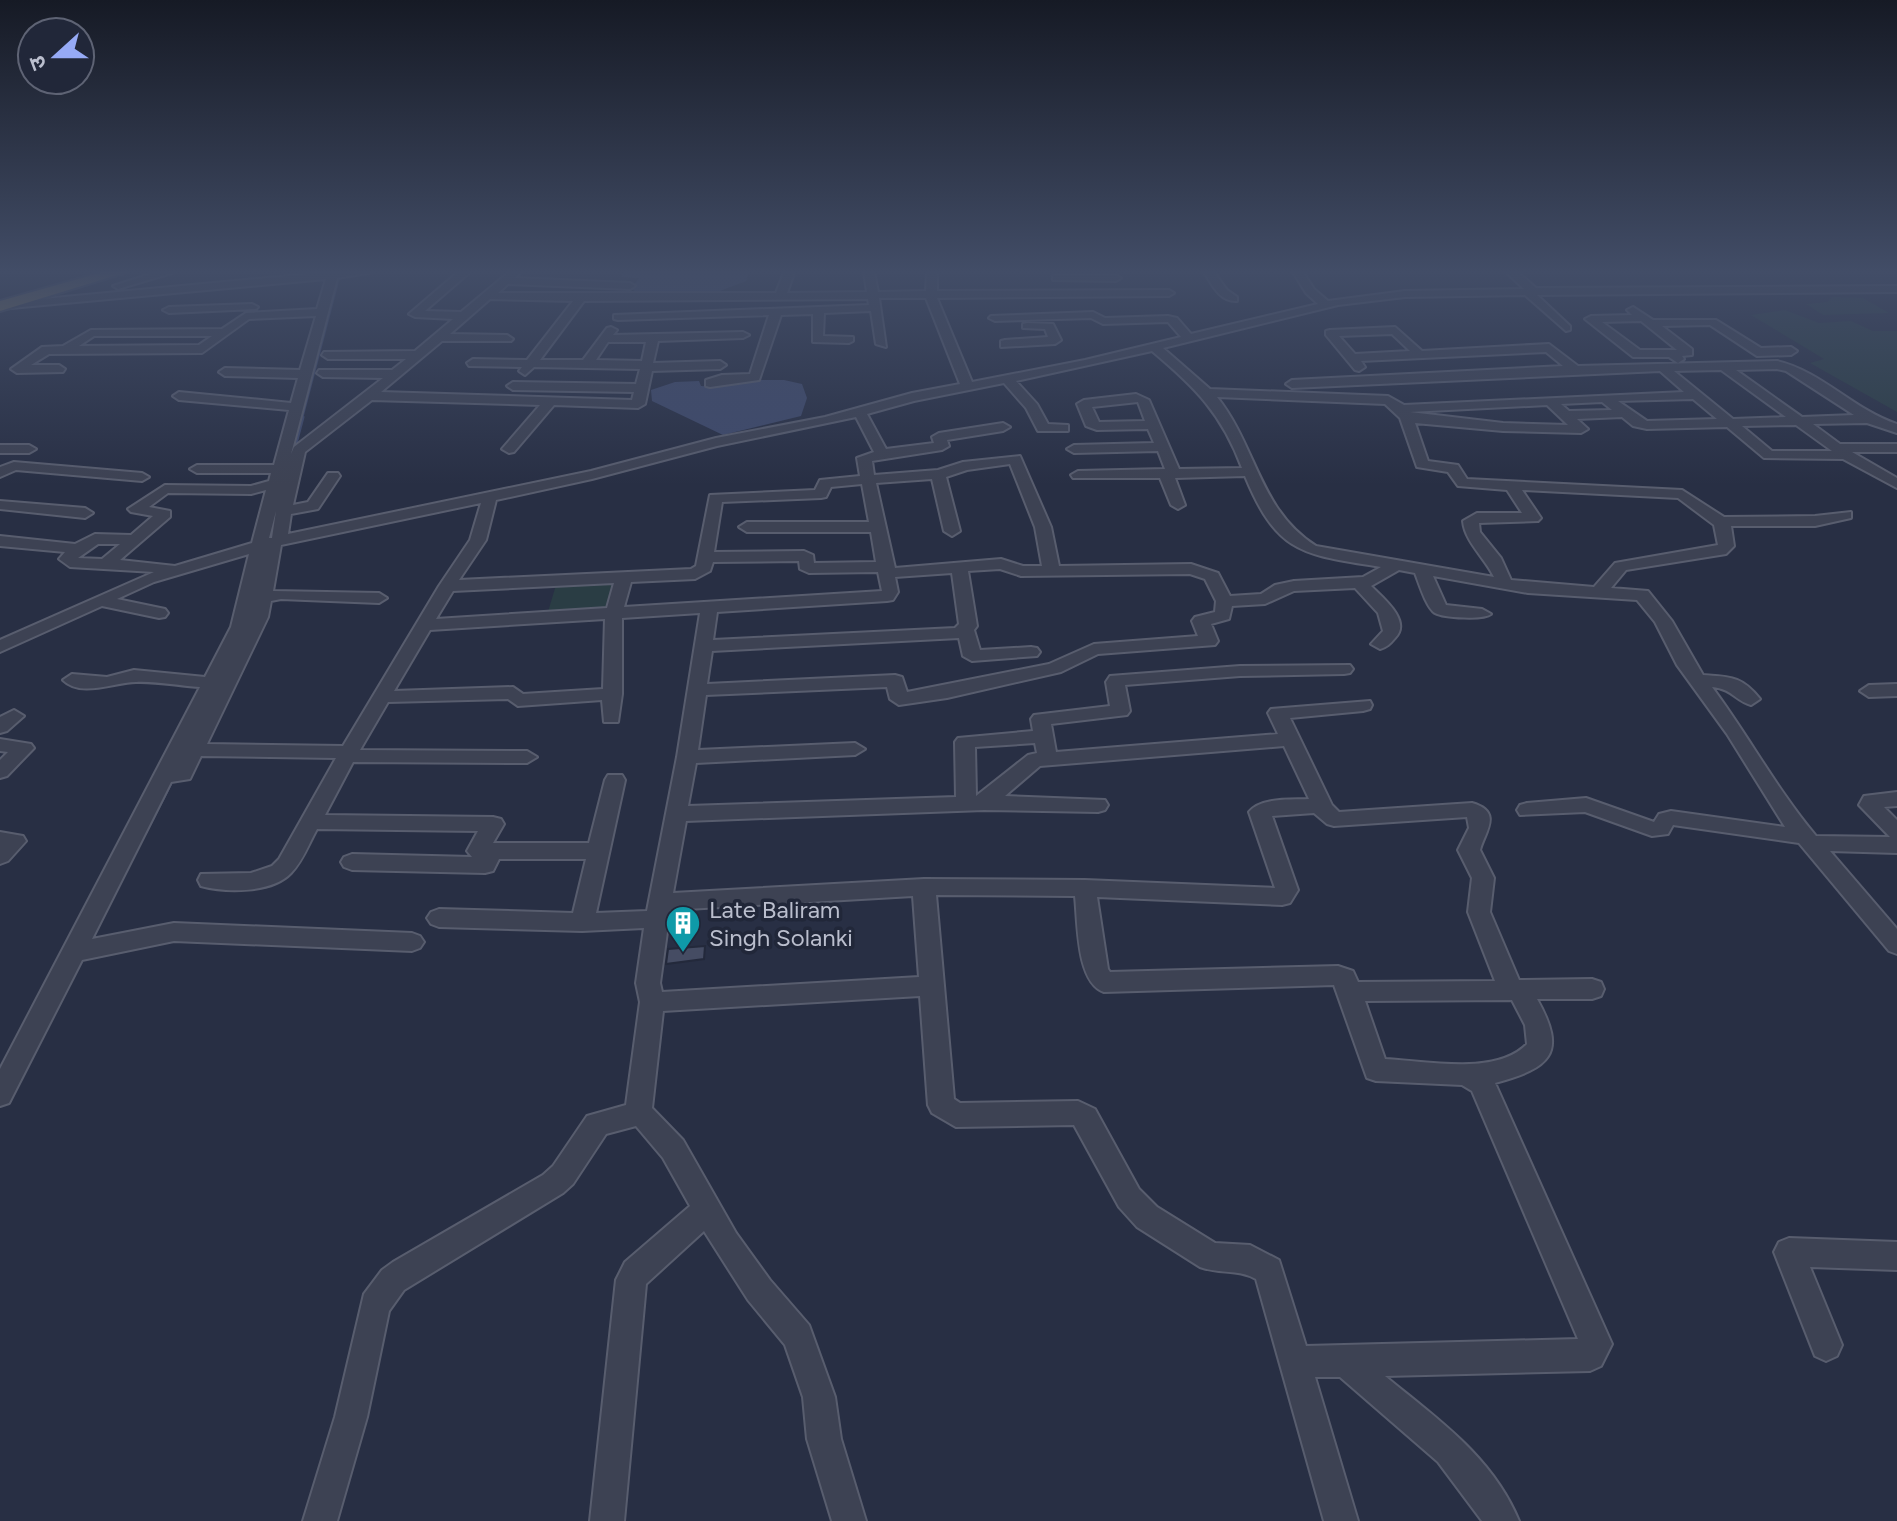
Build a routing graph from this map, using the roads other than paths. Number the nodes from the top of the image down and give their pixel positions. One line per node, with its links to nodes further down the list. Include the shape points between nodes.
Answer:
1 (76, 343): 20 (street)
2 (208, 343): 20 (street, via 199,349)
3 (315, 343): 39 (street)
4 (432, 343): 25 (street)
5 (546, 343): 29 (street)
6 (603, 343): 30 (street)
7 (652, 343): 33 (street)
8 (702, 343): 31 (street)
9 (766, 343): 43 (street, via 755,377)
10 (951, 343): 46 (street)
11 (1004, 343): 12 (street, via 1006,348)
12 (1037, 343)
13 (1169, 343): 19 (street)
14 (1338, 343): 26 (street)
15 (1408, 343): 23 (street)
16 (1623, 343): 27 (street, via 1637,354 1672,354)
17 (1670, 343): 27 (street)
18 (1745, 343): 22 (street)
19 (1154, 347): 41 (street); 48 (street)
20 (65, 350): 36 (street, via 44,351 17,369)
21 (1791, 351): 22 (street)
22 (1759, 352): 27 (street)
23 (1418, 353): 26 (street); 44 (street, via 1549,348)
24 (328, 355): 25 (street)
25 (417, 355): 40 (street)
26 (1351, 358): 42 (street)
27 (1688, 360): 34 (street); 35 (street)
28 (473, 363): 29 (street)
29 (531, 363): 30 (street); 45 (street)
30 (587, 364): 33 (street)
31 (698, 365): 32 (street); 33 (street)
32 (720, 365)
33 (647, 366): 47 (street)
34 (1723, 366): 61 (street, via 1790,368); 62 (street)
35 (1663, 368): 44 (street); 49 (street)
36 (59, 369)
37 (225, 372): 39 (street)
38 (323, 373): 40 (street)
39 (306, 374): 56 (street)
40 (396, 374): 51 (street)
41 (1007, 379): 46 (street); 67 (street, via 1043,428)
42 (1370, 380): 44 (street); 48 (street); 57 (street)
43 (710, 383)
44 (1584, 384): 49 (street); 53 (street); 59 (street)
45 (513, 386): 47 (street); 52 (street)
46 (968, 387): 58 (street)
47 (642, 388): 54 (street, via 637,404)
48 (1207, 391): 57 (street); 80 (street, via 1230,425)
49 (1698, 395): 63 (street)
50 (179, 396): 56 (street)
51 (369, 396): 52 (street); 94 (street, via 299,450)
52 (502, 401): 54 (street)
53 (1550, 401): 55 (street); 60 (street)
54 (550, 402): 73 (street)
55 (1469, 405): 57 (street); 65 (street)
56 (297, 407): 85 (street)
57 (1399, 409): 65 (street); 90 (street, via 1422,464 1453,468 1467,485)
58 (860, 412): 76 (street); 91 (street)
59 (1626, 413): 60 (street); 63 (street, via 1647,425)
60 (1566, 415): 65 (street, via 1581,429)
61 (1868, 419): 62 (street); 68 (street)
62 (1801, 421): 63 (street); 75 (street)
63 (1732, 422): 75 (street, via 1769,455)
64 (1153, 425): 64 (street, via 1141,399 1084,404 1093,425); 69 (street)
65 (1489, 426)
66 (1003, 427): 76 (street, via 940,437 942,446)
67 (1063, 428)
68 (1897, 429)
69 (1163, 447): 74 (street); 83 (street)
70 (1897, 448): 75 (street)
71 (0, 449): 72 (street)
72 (29, 449)
73 (509, 449)
74 (1074, 449)
75 (1842, 452): 79 (street)
76 (882, 454): 88 (street, via 864,457)
77 (1897, 468): 79 (street)
78 (197, 469): 85 (street)
79 (1867, 469): 89 (street)
80 (1249, 472): 83 (street); 107 (street, via 1281,529 1302,545)
81 (0, 473): 87 (street, via 14,466)
82 (938, 474): 88 (street); 100 (street); 111 (street, via 1015,459 1032,505 1040,512)
83 (1170, 474): 84 (street); 93 (street)
84 (1078, 475)
85 (280, 476): 101 (street, via 251,490 161,490 136,509 165,514); 103 (street)
86 (333, 476): 94 (street, via 313,506)
87 (142, 477)
88 (871, 480): 99 (street); 105 (street, via 825,483 819,495 715,498)
89 (1897, 484)
90 (1512, 486): 97 (street, via 1682,494); 115 (street, via 1533,518 1471,521 1472,533 1493,558)
91 (490, 496): 103 (street); 116 (street, via 478,540)
92 (0, 505): 95 (street)
93 (1178, 505)
94 (283, 511): 103 (street)
95 (85, 513)
96 (1846, 515): 97 (street, via 1815,521)
97 (1720, 522): 117 (street, via 1726,546 1720,551 1621,566)
98 (747, 527): 99 (street)
99 (879, 527): 110 (street)
100 (952, 531)
101 (135, 540): 104 (street, via 95,539); 106 (street)
102 (0, 541): 104 (street)
103 (270, 543): 108 (street); 119 (street)
104 (78, 549): 106 (street, via 67,561)
105 (707, 557): 110 (street, via 804,556 809,568); 113 (street, via 695,574)
106 (106, 564): 108 (street)
107 (1395, 566): 112 (street); 114 (street)
108 (180, 569): 120 (street)
109 (960, 569): 110 (street); 111 (street, via 1001,564 1021,571); 127 (street)
110 (887, 570): 122 (street, via 887,596)
111 (1051, 571): 121 (street, via 1202,571 1212,576)
112 (1422, 571): 115 (street); 125 (street, via 1440,609)
113 (624, 577): 116 (street); 124 (street)
114 (1360, 583): 121 (street, via 1294,586 1265,599); 128 (street, via 1393,625)
115 (1505, 584): 117 (street)
116 (447, 586): 126 (street)
117 (1599, 592): 134 (street, via 1642,595)
118 (379, 598): 119 (street, via 281,594)
119 (255, 599): 135 (street); 148 (street, via 240,661)
120 (100, 601): 123 (street); 130 (street)
121 (1224, 601): 136 (street, via 1223,615 1201,621 1209,641 1094,649 1065,665 947,692 899,699 895,681)
122 (709, 609): 124 (street); 129 (street)
123 (159, 613)
124 (614, 614): 126 (street); 139 (street)
125 (1482, 614)
126 (425, 625): 140 (street)
127 (966, 631): 129 (street); 131 (street, via 972,656)
128 (1380, 644)
129 (702, 646): 136 (street)
130 (0, 647)
131 (1031, 652)
132 (1344, 669): 144 (street, via 1122,678 1115,682 1120,711 1044,717 1039,721)
133 (72, 680): 135 (street, via 107,683 134,676)
134 (1697, 680): 141 (street, via 1733,683); 165 (street)
135 (212, 683): 154 (street)
136 (696, 690): 151 (street)
137 (1897, 690): 138 (street)
138 (1869, 691)
139 (613, 694): 140 (street, via 518,700 513,693); 143 (street)
140 (382, 697): 149 (street)
141 (1751, 699)
142 (1363, 705): 145 (street, via 1278,713)
143 (611, 718)
144 (1042, 736): 152 (street); 157 (street, via 965,742)
145 (1290, 739): 152 (street); 159 (street)
146 (0, 745): 153 (street, via 24,748)
147 (855, 749): 151 (street)
148 (196, 750): 149 (street); 154 (street)
149 (348, 754): 150 (street); 162 (street)
150 (527, 757)
151 (687, 757): 161 (street)
152 (1047, 757): 157 (street, via 1029,763)
153 (0, 771)
154 (171, 777): 179 (street)
155 (615, 780): 167 (street)
156 (1897, 799): 163 (street, via 1869,805)
157 (975, 803): 158 (street); 161 (street)
158 (1098, 805)
159 (1321, 807): 173 (street, via 1260,812 1287,890 1282,897); 182 (street, via 1334,819 1472,810 1477,814 1480,829 1469,850 1484,886 1479,912)
160 (1527, 810): 165 (street, via 1586,805 1656,830 1671,818)
161 (677, 814): 174 (street)
162 (311, 822): 168 (street, via 493,824 478,851); 171 (street, via 279,873 264,880)
163 (1897, 832)
164 (0, 839): 169 (street, via 15,841)
165 (1808, 840): 166 (street); 178 (street)
166 (1897, 845)
167 (597, 851): 168 (street); 176 (street)
168 (491, 852): 170 (street, via 485,865)
169 (0, 856)
170 (352, 862)
171 (209, 880)
172 (924, 887): 173 (street); 174 (street); 180 (street)
173 (1085, 888): 183 (street, via 1096,972 1104,982 1331,974 1344,978)
174 (658, 911): 176 (street); 184 (street, via 648,983)
175 (439, 918): 176 (street)
176 (582, 922)
177 (412, 942): 179 (street, via 174,932)
178 (1897, 945)
179 (81, 951): 186 (street)
180 (930, 986): 184 (street); 192 (street, via 941,1105 956,1115 1069,1112 1085,1117 1129,1198 1147,1217 1211,1257 1250,1259 1268,1270)
181 (1592, 989): 182 (street)
182 (1515, 990): 183 (street); 185 (street, via 1541,1036 1541,1046 1523,1062)
183 (1348, 992): 185 (street, via 1376,1070)
184 (652, 1002): 187 (street)
185 (1474, 1077): 191 (street, via 1482,1084 1596,1344 1594,1351)
186 (0, 1095)
187 (638, 1114): 188 (street, via 673,1149); 193 (street, via 592,1127 563,1175 538,1196 393,1280 375,1305 351,1417)
188 (707, 1210): 194 (street, via 631,1280); 195 (street, via 805,1349 819,1397 826,1451)
189 (1897, 1256): 190 (street, via 1789,1252)
190 (1826, 1345)
191 (1347, 1360): 192 (street); 197 (street, via 1459,1458)
192 (1294, 1362): 196 (street)
193 (320, 1521)
194 (607, 1521)
195 (849, 1521)
196 (1341, 1521)
197 (1502, 1521)

